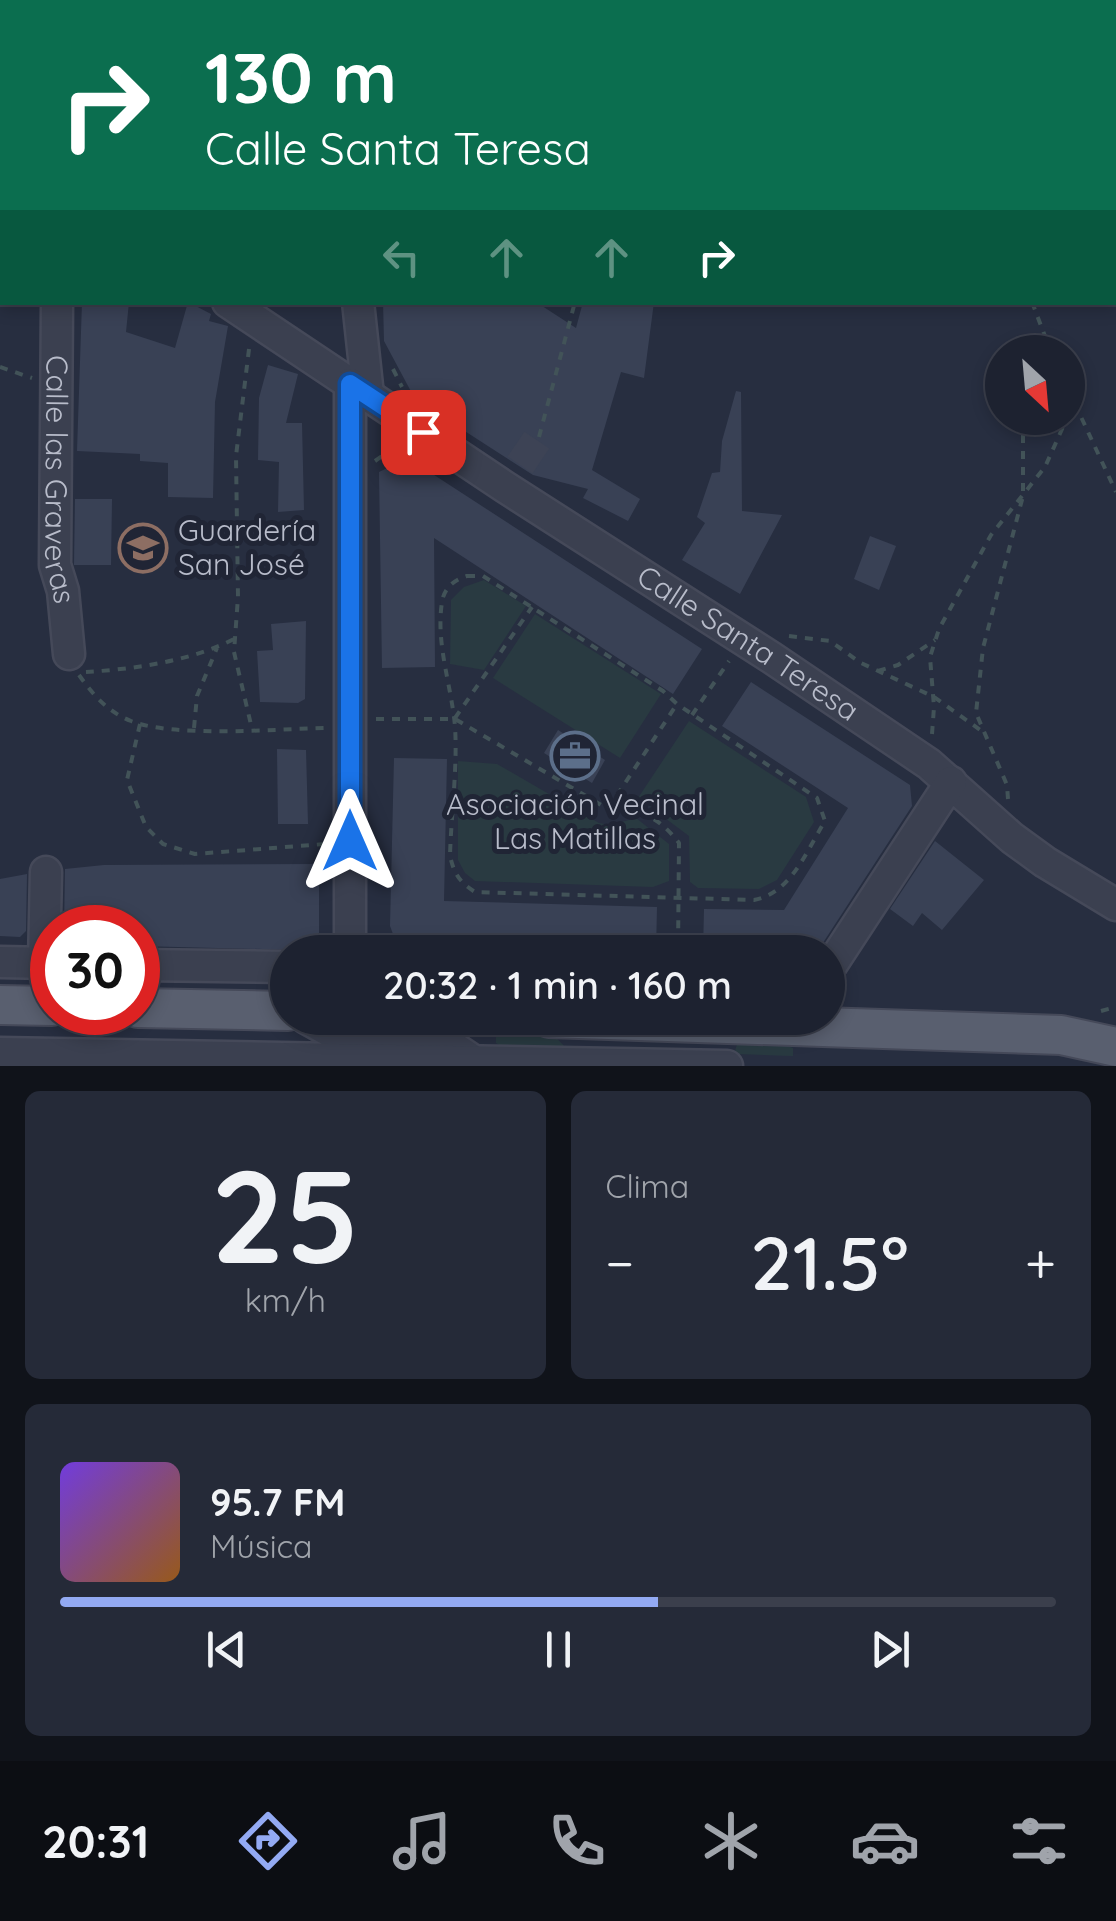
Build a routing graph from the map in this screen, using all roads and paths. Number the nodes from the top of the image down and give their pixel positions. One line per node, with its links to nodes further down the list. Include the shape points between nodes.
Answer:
1 (57, 305): 9 (street, Calle las Graveras)
2 (232, 305): 10 (street, Calle Santa Teresa)
3 (358, 305): 10 (street)
4 (573, 305): 14 (path)
5 (1033, 305): 7 (path)
6 (251, 335): 20 (path, via 236,456)
7 (1045, 335)
8 (0, 367): 9 (path)
9 (47, 379): 24 (street, Calle las Graveras, via 56,565)
10 (359, 390): 23 (street, Calle Santa Teresa, via 512,476); 30 (street)
11 (1085, 426): 17 (path)
12 (1025, 435): 18 (path)
13 (1059, 435): 18 (path)
14 (538, 437)
15 (403, 446): 16 (path)
16 (374, 462)
17 (1116, 492)
18 (1022, 496): 21 (path, via 991,535); 34 (path, via 983,648 976,713)
19 (532, 607): 27 (path); 29 (path); 29 (path, via 483,576 457,579 446,589 443,665)
20 (236, 638): 22 (path); 33 (path)
21 (936, 640): 25 (path); 26 (path, via 930,657)
22 (216, 648): 31 (path, via 76,672 104,706); 32 (path, via 197,696)
23 (741, 650): 25 (path, via 772,634 830,641); 28 (path); 35 (street, Calle Santa Teresa)
24 (70, 654)
25 (878, 671): 26 (path)
26 (934, 697): 34 (path); 35 (path)
27 (677, 704): 28 (path); 36 (path)
28 (692, 714): 40 (path, via 808,790 825,821 778,892 754,900)
29 (455, 719): 30 (path); 36 (path); 40 (path, via 450,856 462,884 474,892)
30 (363, 723): 33 (path); 38 (street)
31 (140, 724): 32 (path); 38 (path, via 128,780 146,827 163,844 194,854)
32 (194, 728): 33 (path)
33 (252, 730)
34 (983, 732): 37 (path, via 1007,785)
35 (940, 773): 37 (street, Calle Santa Teresa); 45 (street)
36 (608, 809): 40 (path, via 638,809 671,832 679,843)
37 (1012, 838): 42 (street, Calle Santa Teresa)
38 (350, 841): 43 (street)
39 (46, 872): 41 (street)
40 (679, 898): 44 (path)
41 (47, 905)
42 (1116, 905)
43 (362, 935)
44 (678, 935)
45 (845, 940)
46 (0, 962): 47 (street)
47 (30, 963)
48 (160, 964): 49 (street)
49 (270, 967)
50 (0, 1005): 51 (main road)
51 (30, 1006)
52 (160, 1009): 53 (main road)
53 (270, 1012)
54 (1116, 1022): 57 (main road)
55 (845, 1026): 57 (main road)
56 (336, 1035): 59 (street)
57 (1061, 1036): 58 (main road)
58 (1116, 1046)
59 (372, 1053): 60 (street); 62 (street)
60 (436, 1057): 63 (street)
61 (8, 1058): 62 (street)
62 (92, 1060)
63 (727, 1066)

